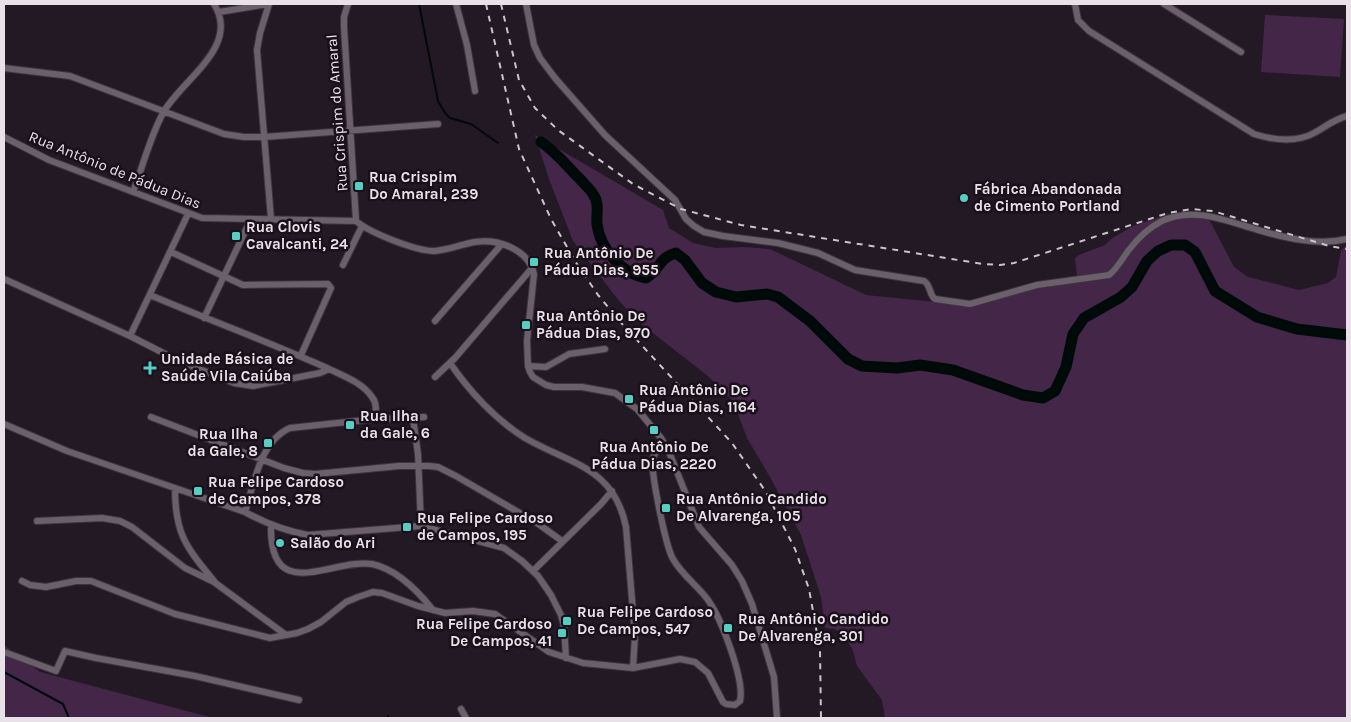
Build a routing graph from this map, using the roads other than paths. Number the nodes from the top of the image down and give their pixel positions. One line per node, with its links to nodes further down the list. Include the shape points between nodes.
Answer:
1 (214, 4): 8 (street)
2 (268, 4): 8 (street); 17 (street, via 257,50)
3 (348, 4): 15 (street, Rua Crispim do Amaral, via 344,22)
4 (456, 4): 11 (street)
5 (526, 4): 23 (street, via 534,45 555,78 605,135 675,200 694,226 722,236 778,243 818,253 855,270 924,281 933,298 970,304 1037,285 1109,275 1143,234 1162,221 1183,215 1209,216 1317,242)
6 (1075, 4): 13 (street, via 1078,20 1094,35 1258,136 1278,139 1304,136)
7 (1164, 4): 9 (street)
8 (218, 12): 12 (street, via 220,38 215,48)
9 (1241, 52)
10 (4, 68): 12 (street, via 70,76)
11 (474, 91)
12 (164, 112): 17 (street, via 224,134); 18 (street)
13 (1347, 116)
14 (438, 124): 15 (street)
15 (350, 130): 17 (street); 22 (street, Rua Crispim do Amaral)
16 (4, 137): 18 (street, Rua Antônio de Pádua Dias, via 49,160)
17 (264, 137): 20 (street)
18 (133, 192): 19 (street, Rua Antônio de Pádua Dias)
19 (188, 214): 21 (street, Rua Antônio de Pádua Dias, via 212,220); 25 (street)
20 (271, 218): 21 (street, Rua Antônio de Pádua Dias); 22 (street, Rua Antônio de Pádua Dias)
21 (251, 219): 28 (street)
22 (359, 223): 24 (street, Rua Antônio de Pádua Dias, via 424,250 442,250 477,242); 26 (street)
23 (1347, 240)
24 (501, 245): 27 (street, Rua Antônio de Pádua Dias, via 521,253); 32 (street)
25 (171, 252): 28 (street); 30 (street)
26 (343, 265)
27 (532, 268): 36 (street); 37 (street, via 534,281 527,341)
28 (224, 278): 31 (street); 35 (street, via 247,286 328,284 331,288)
29 (4, 279): 33 (street)
30 (150, 295): 31 (street); 33 (street)
31 (204, 318): 35 (street)
32 (435, 321)
33 (130, 336): 38 (street, via 180,361 244,386 287,380)
34 (605, 349): 37 (street, via 569,354 546,367)
35 (301, 355): 38 (street)
36 (450, 362): 39 (street); 49 (street, via 492,413 524,437 587,469)
37 (528, 366): 45 (street, via 533,377 546,386 592,389 620,396 637,409)
38 (328, 369): 43 (street, via 343,375 373,397)
39 (436, 377)
40 (424, 417): 42 (street)
41 (152, 418): 46 (street)
42 (413, 418): 43 (street); 47 (street)
43 (375, 419): 46 (street, via 290,428 277,436)
44 (4, 424): 48 (street, via 67,451)
45 (664, 443): 62 (street, via 653,461 670,551 675,562 708,600 724,629 742,692 740,701 734,705 723,702 708,674 695,662 680,659); 66 (street, via 699,527 732,565 752,604 774,676)
46 (262, 460): 47 (street, via 309,474); 50 (street)
47 (418, 465): 53 (street); 54 (street, via 438,468 456,476)
48 (175, 489): 50 (street); 57 (street, via 176,515 182,538)
49 (612, 491): 54 (street); 62 (street, via 623,512 626,527 635,636)
50 (244, 512): 52 (street)
51 (37, 521): 57 (street, via 102,518 120,521 144,535 185,568)
52 (271, 525): 53 (street, via 308,535); 58 (street, via 276,556 291,571 308,573 373,565 394,573)
53 (421, 526): 55 (street, via 504,548)
54 (562, 541): 55 (street)
55 (533, 571): 61 (street, via 561,615)
56 (22, 581): 59 (street, via 46,587 91,581 184,617 267,638)
57 (214, 582): 59 (street)
58 (433, 611): 59 (street, via 373,592 346,602 308,629); 61 (street, via 495,614 540,646)
59 (286, 635)
60 (4, 652): 63 (street, via 56,670 65,651)
61 (566, 658): 62 (street)
62 (633, 668)
63 (300, 700)
64 (461, 709): 65 (street)
65 (466, 718)
66 (777, 718)

